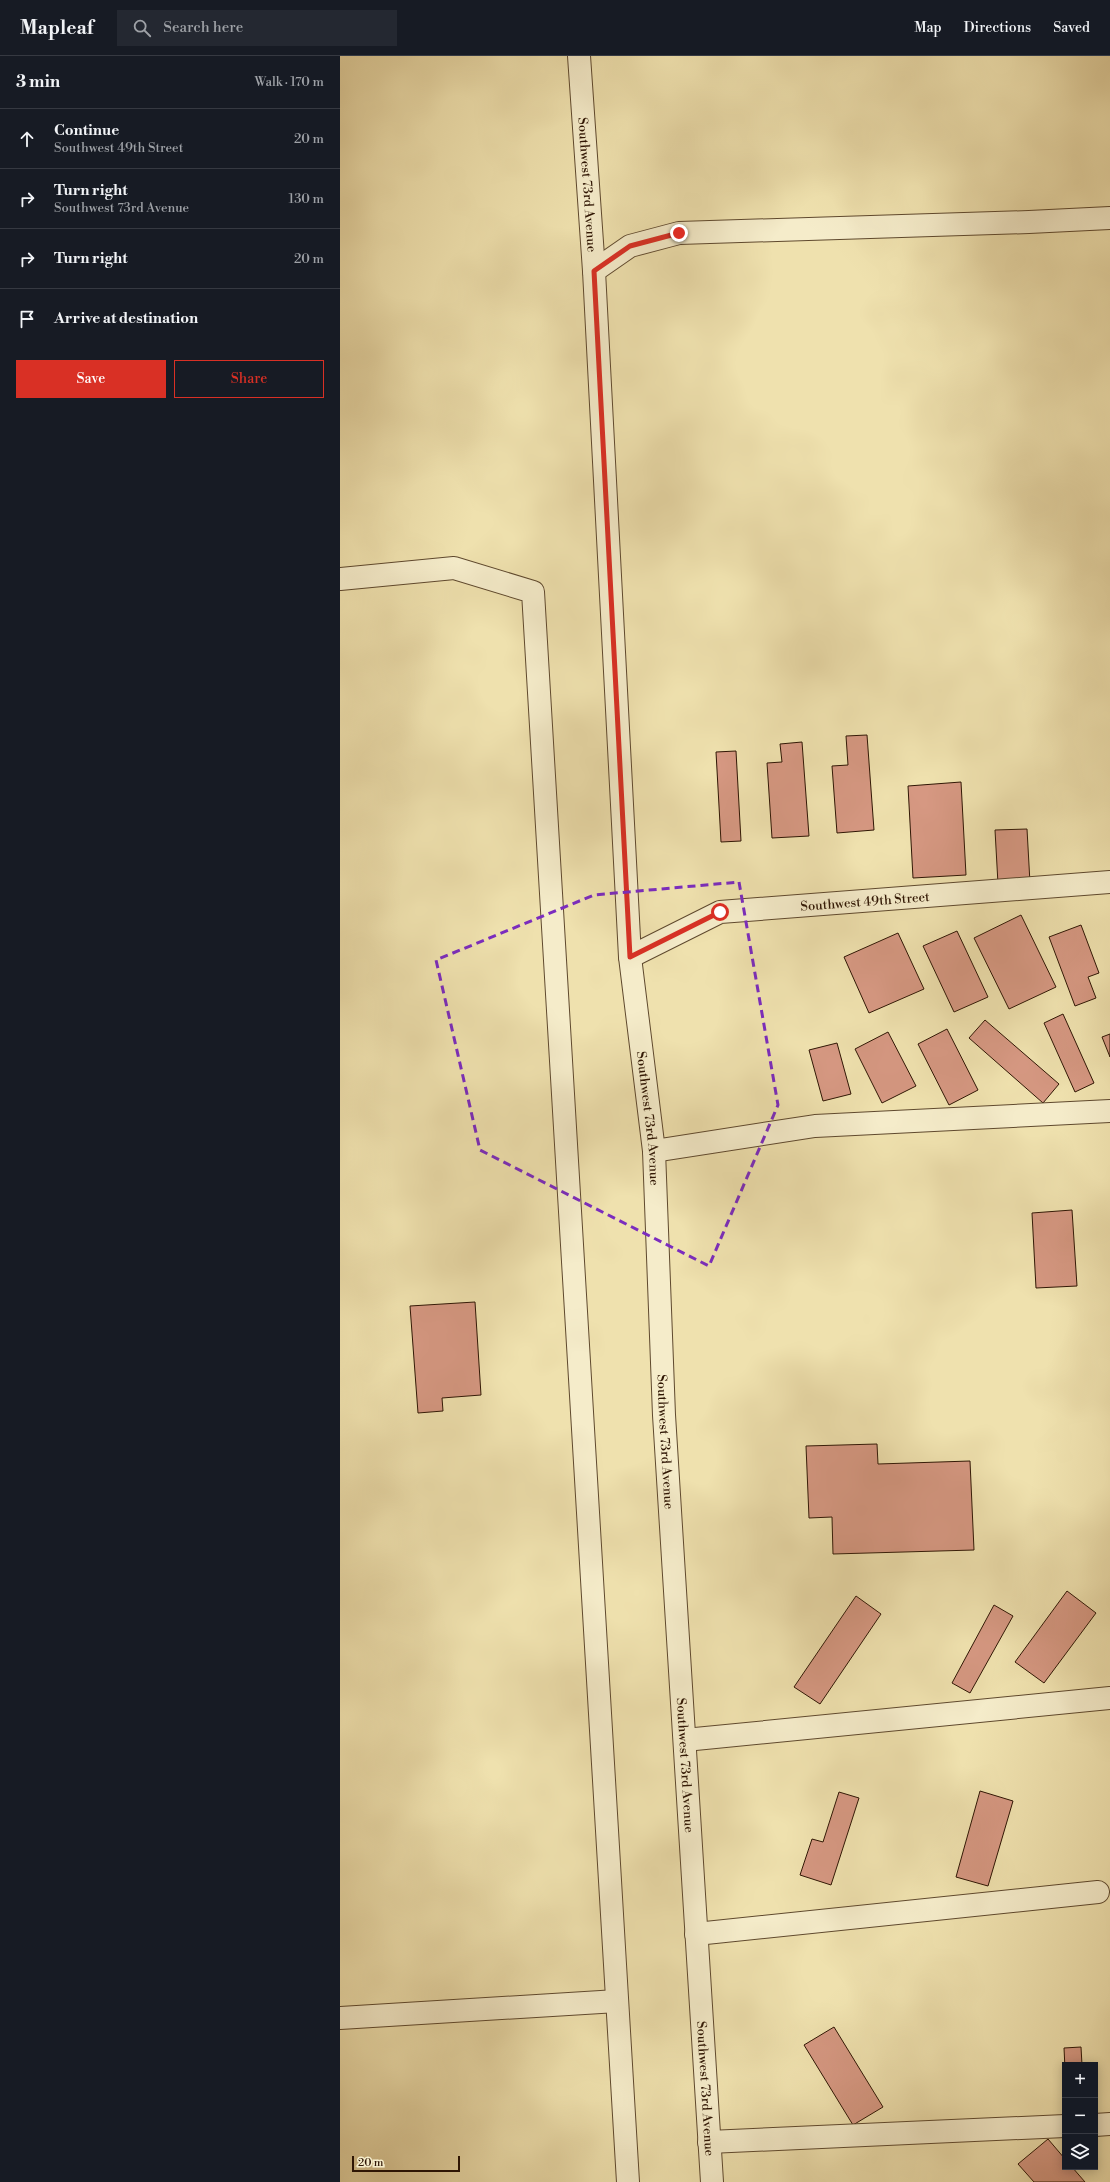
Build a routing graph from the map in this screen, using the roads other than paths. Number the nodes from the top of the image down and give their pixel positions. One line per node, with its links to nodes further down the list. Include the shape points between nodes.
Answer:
1 (579, 56): 3 (street, Southwest 73rd Avenue)
2 (1110, 218): 3 (street, via 679,233 630,246)
3 (594, 271): 6 (street, Southwest 73rd Avenue)
4 (340, 579): 13 (street, via 454,568 533,592)
5 (1110, 882): 6 (street, Southwest 49th Street, via 720,912)
6 (630, 957): 8 (street, Southwest 73rd Avenue)
7 (1110, 1111): 8 (street, via 815,1126)
8 (654, 1151): 10 (street, Southwest 73rd Avenue, via 664,1415)
9 (1110, 1698): 10 (street)
10 (685, 1740): 12 (street, Southwest 73rd Avenue)
11 (1098, 1892): 12 (street)
12 (696, 1934): 18 (street, Southwest 73rd Avenue)
13 (617, 2000): 14 (street); 19 (street)
14 (340, 2018)
15 (1110, 2124): 16 (street)
16 (1098, 2125)
17 (1062, 2126): 18 (street)
18 (709, 2142): 20 (street, Southwest 73rd Avenue)
19 (628, 2182)
20 (712, 2182)

